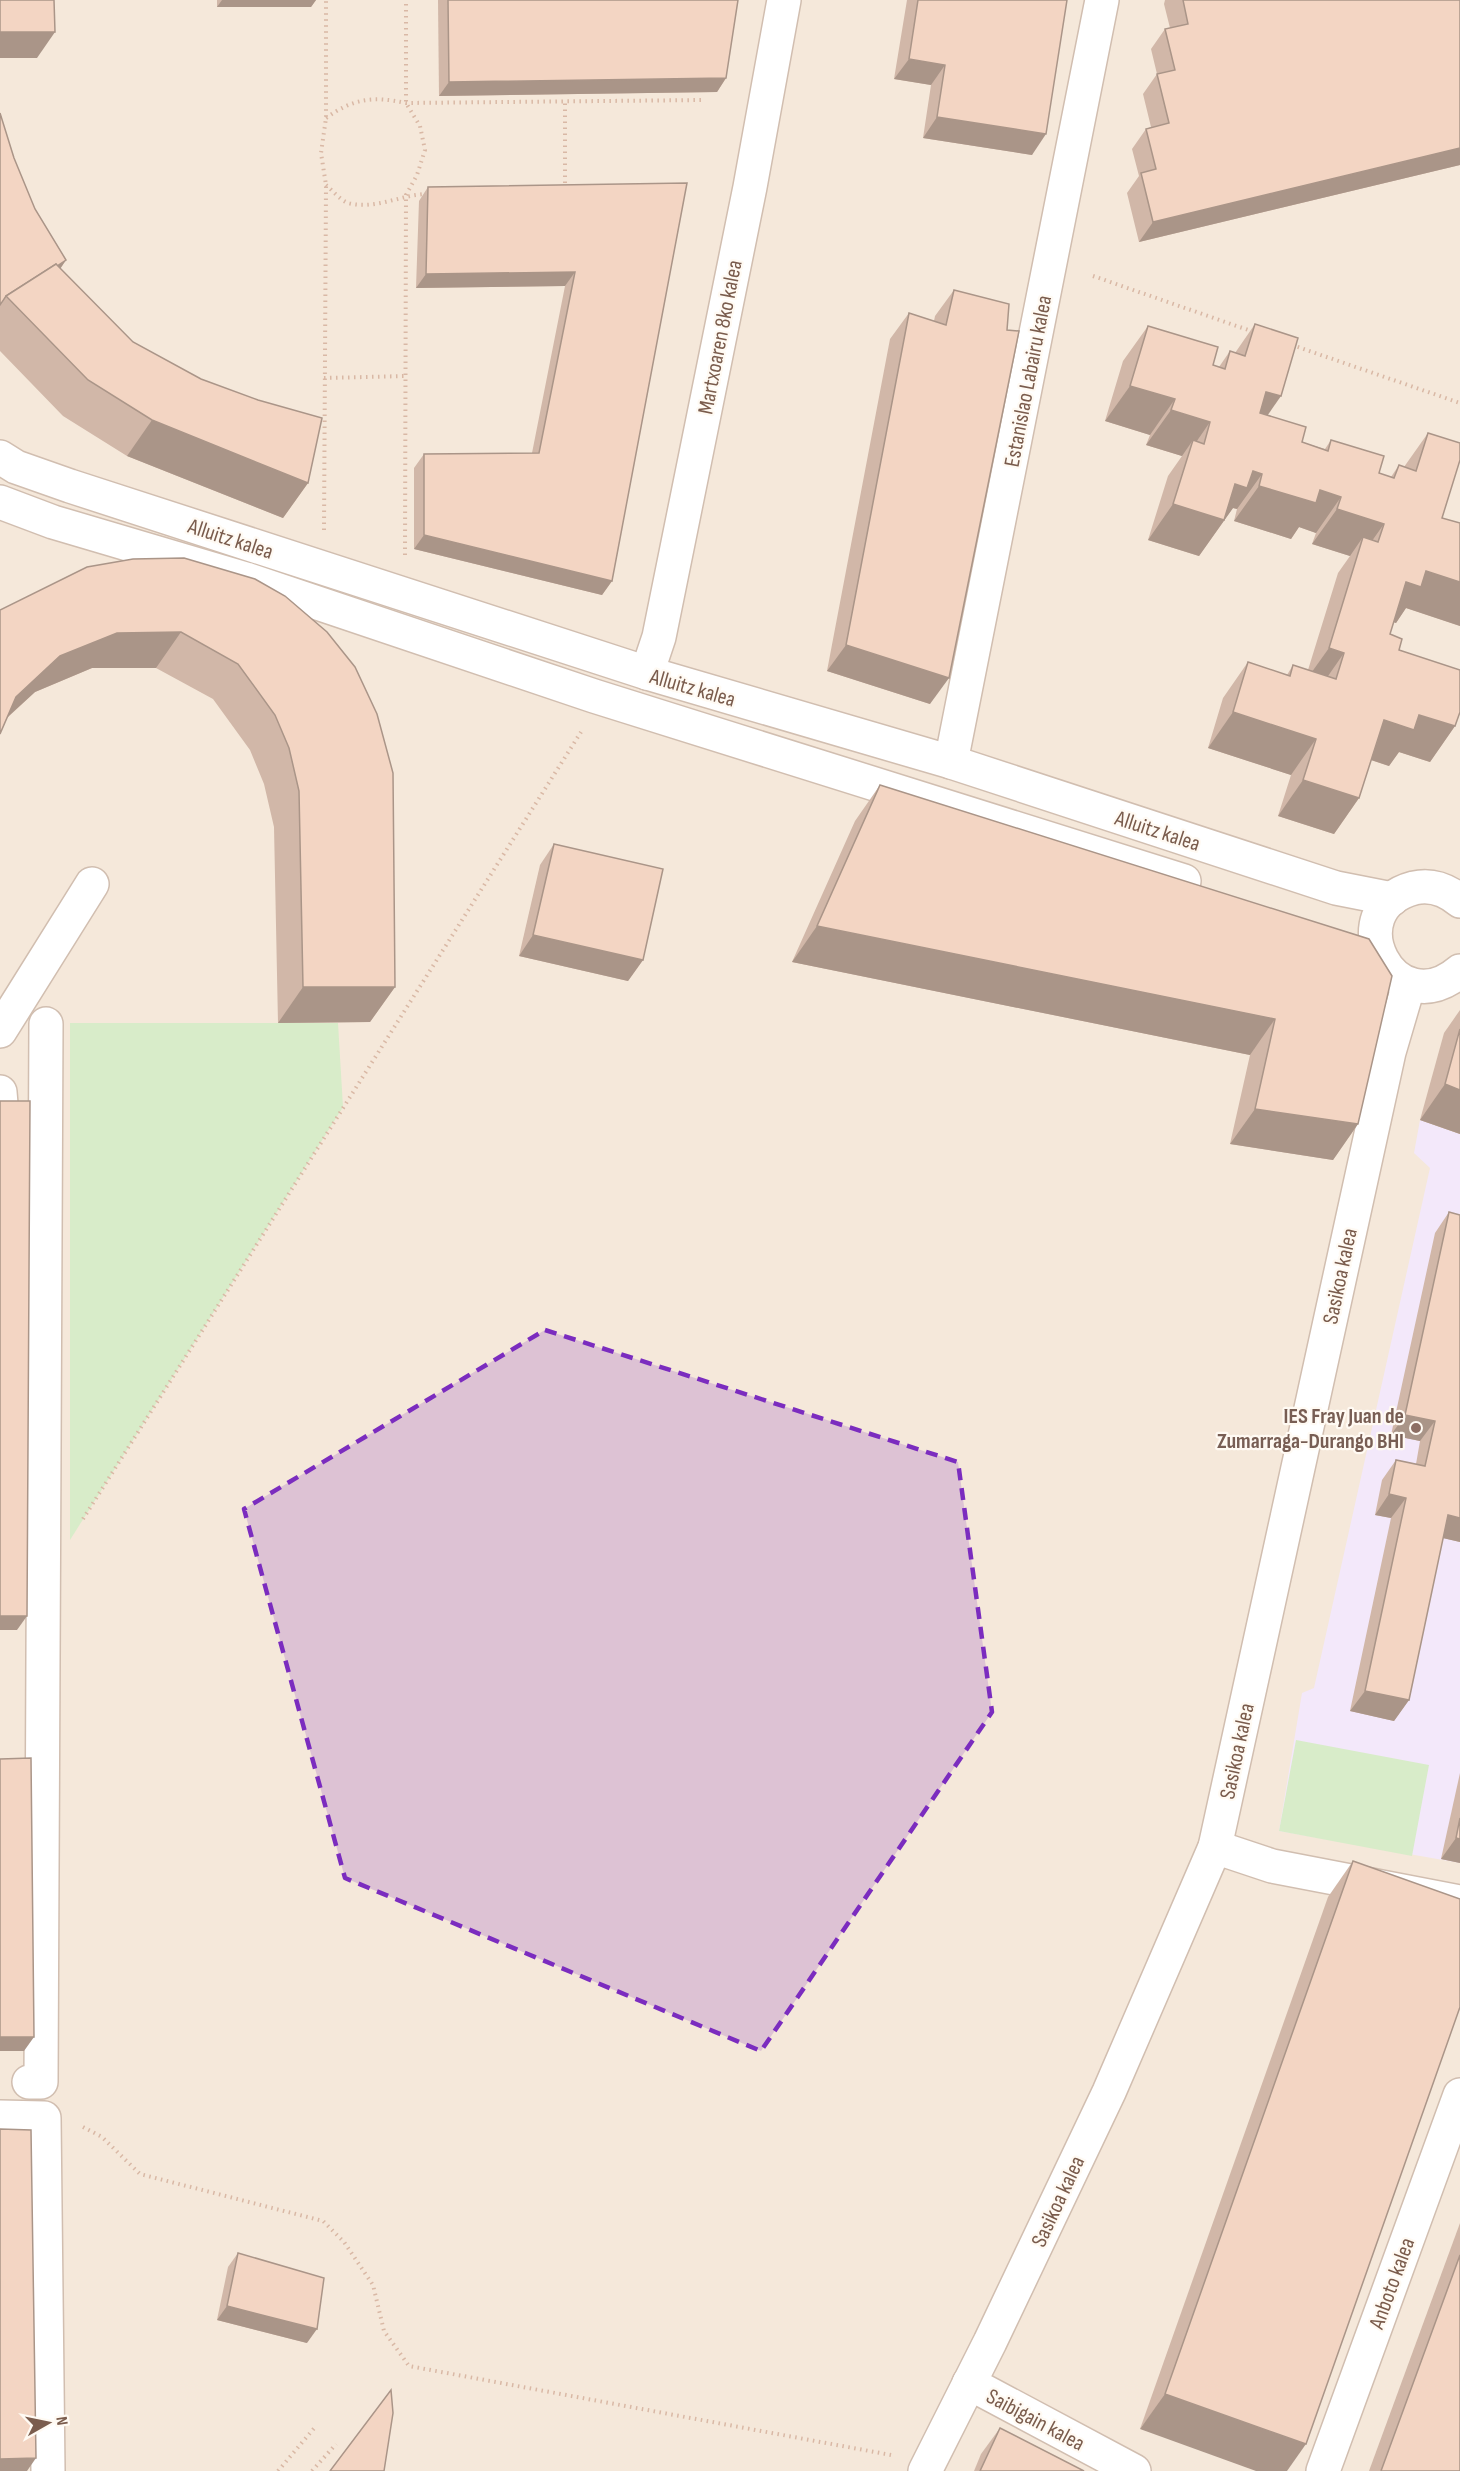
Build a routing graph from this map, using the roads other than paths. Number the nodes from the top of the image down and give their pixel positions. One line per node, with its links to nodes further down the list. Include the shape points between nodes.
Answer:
1 (784, 0): 5 (street, Martxoaren 8ko kalea, via 659,637)
2 (1102, 0): 6 (street, Estanislao Labairu kalea)
3 (0, 457): 5 (street, Alluitz kalea, via 70,486)
4 (1, 504): 9 (street, Alluitz kalea, via 246,579 594,696)
5 (647, 673): 6 (street, Alluitz kalea)
6 (951, 762): 10 (street, Alluitz kalea, via 1335,888)
7 (92, 884): 16 (street)
8 (1457, 888): 10 (street, via 1421,886)
9 (1210, 890)
10 (1392, 899): 12 (street, via 1378,921)
11 (1345, 935): 12 (street)
12 (1376, 948): 14 (street, via 1394,976)
13 (1460, 971): 14 (street, via 1438,985)
14 (1409, 984): 19 (street, Sasikoa kalea, via 1389,1052)
15 (46, 1024): 21 (street, via 41,2082)
16 (0, 1032)
17 (0, 1092): 18 (street)
18 (1, 1104)
19 (1215, 1847): 20 (street, via 1272,1866); 24 (street, Sasikoa kalea, via 1109,2092)
20 (1460, 1902)
21 (30, 2082)
22 (1460, 2095): 28 (street, Anboto kalea)
23 (0, 2117): 25 (street, via 44,2118)
24 (969, 2383): 26 (street, Sasikoa kalea); 27 (street, Saibigain kalea)
25 (48, 2471)
26 (925, 2471)
27 (1134, 2471)
28 (1323, 2471)

